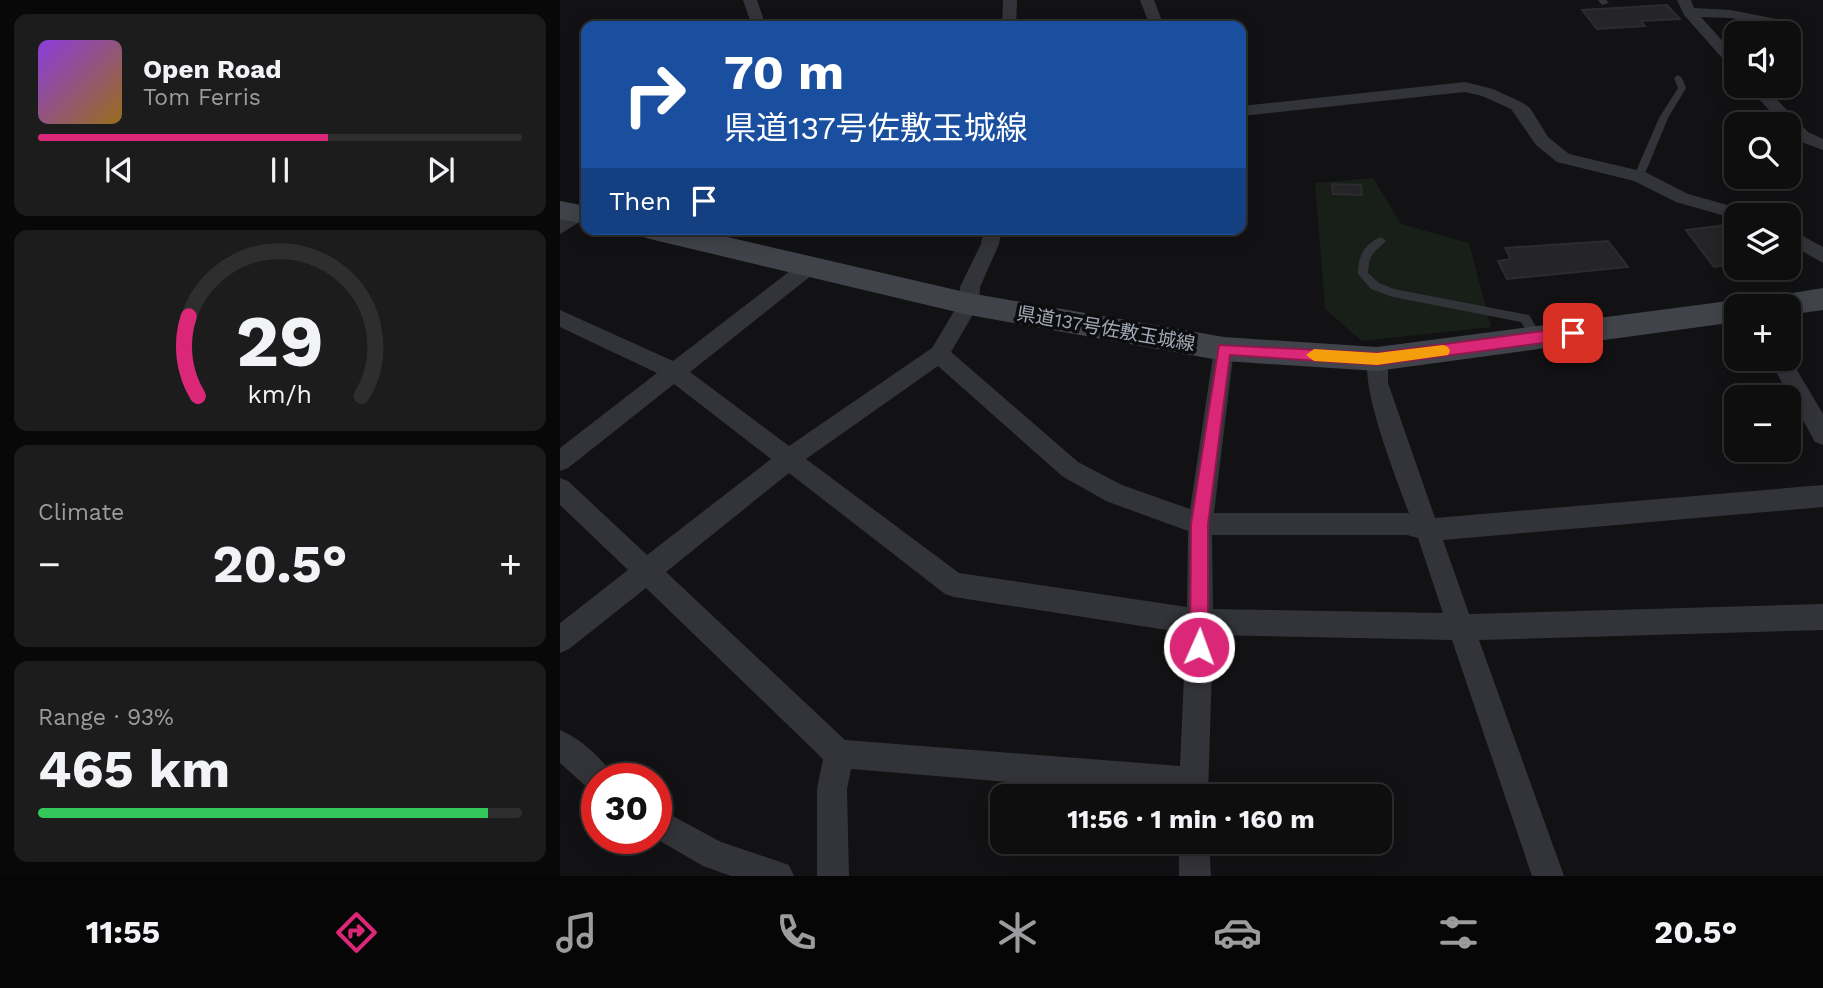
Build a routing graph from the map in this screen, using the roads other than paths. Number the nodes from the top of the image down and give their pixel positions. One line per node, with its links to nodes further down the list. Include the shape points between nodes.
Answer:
1 (750, 0): 5 (street)
2 (1010, 0): 6 (street)
3 (1147, 0): 7 (street)
4 (1684, 3): 8 (street); 9 (street)
5 (757, 21)
6 (1009, 21)
7 (1155, 21)
8 (1766, 21)
9 (1724, 51)
10 (1678, 78): 14 (lane, via 1682,88 1669,102)
11 (1766, 98): 13 (street, via 1802,136)
12 (1246, 111): 14 (street, via 1465,87 1517,106 1542,141 1563,158)
13 (1823, 145)
14 (1640, 176): 15 (street, via 1682,198)
15 (1724, 210)
16 (676, 235): 21 (main road, 県道137号佐敷玉城線)
17 (992, 235): 24 (street, via 970,287)
18 (1381, 241): 27 (lane, via 1368,247 1363,259 1363,274 1375,286 1525,318)
19 (1801, 242): 20 (street)
20 (1823, 256)
21 (810, 266): 24 (main road, 県道137号佐敷玉城線); 31 (street)
22 (1823, 299): 23 (main road)
23 (1801, 302)
24 (969, 304): 28 (main road, 県道137号佐敷玉城線); 29 (street)
25 (1724, 313): 27 (main road, 県道137号佐敷玉城線)
26 (560, 318): 31 (street)
27 (1537, 338): 30 (main road, 県道137号佐敷玉城線)
28 (1224, 349): 30 (main road, 県道137号佐敷玉城線); 38 (street)
29 (939, 354): 35 (street); 38 (street, via 1070,469 1114,493)
30 (1377, 359): 39 (street, via 1377,383)
31 (673, 371): 34 (street); 35 (street)
32 (1787, 371): 33 (street)
33 (1823, 435)
34 (560, 461)
35 (788, 461): 40 (street); 42 (street, via 954,585)
36 (560, 489): 40 (street)
37 (1823, 496): 39 (street)
38 (1200, 524): 39 (street, via 1407,524); 42 (street)
39 (1427, 530): 43 (street)
40 (647, 571): 44 (street); 46 (street)
41 (1823, 617): 43 (street)
42 (1200, 622): 43 (street); 49 (street)
43 (1459, 627): 55 (street)
44 (560, 640)
45 (560, 744): 47 (street)
46 (839, 754): 48 (street); 53 (street, via 832,789)
47 (582, 763)
48 (1142, 784)
49 (1193, 784)
50 (672, 831): 52 (street, via 714,855)
51 (1194, 854): 54 (street)
52 (778, 876)
53 (833, 876)
54 (1195, 876)
55 (1548, 876)

